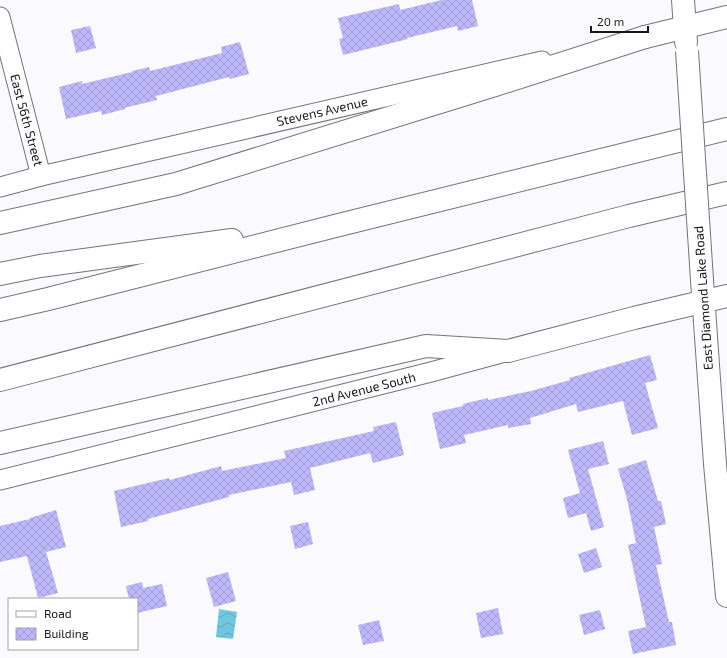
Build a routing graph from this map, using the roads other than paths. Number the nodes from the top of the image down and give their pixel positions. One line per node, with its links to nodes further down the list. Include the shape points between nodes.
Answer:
1 (683, 0): 4 (main road, East Diamond Lake Road)
2 (0, 16): 7 (street, East 56th Street)
3 (727, 17): 4 (main road)
4 (685, 27): 5 (main road); 14 (main road, East Diamond Lake Road, bridge)
5 (645, 37): 7 (street, Stevens Avenue); 10 (main road, via 176,184)
6 (727, 129): 11 (main road)
7 (41, 176): 8 (street, Stevens Avenue)
8 (0, 187)
9 (727, 193): 17 (main road, via 629,216)
10 (0, 223)
11 (339, 225): 12 (main road, via 40,266); 15 (main road)
12 (0, 274)
13 (727, 296): 14 (main road, 2nd Avenue South)
14 (703, 302): 16 (main road, 2nd Avenue South); 20 (main road, East Diamond Lake Road)
15 (0, 310)
16 (508, 352): 18 (main road, via 426,346); 19 (street, 2nd Avenue South)
17 (0, 380)
18 (0, 443)
19 (0, 480)
20 (727, 596)

